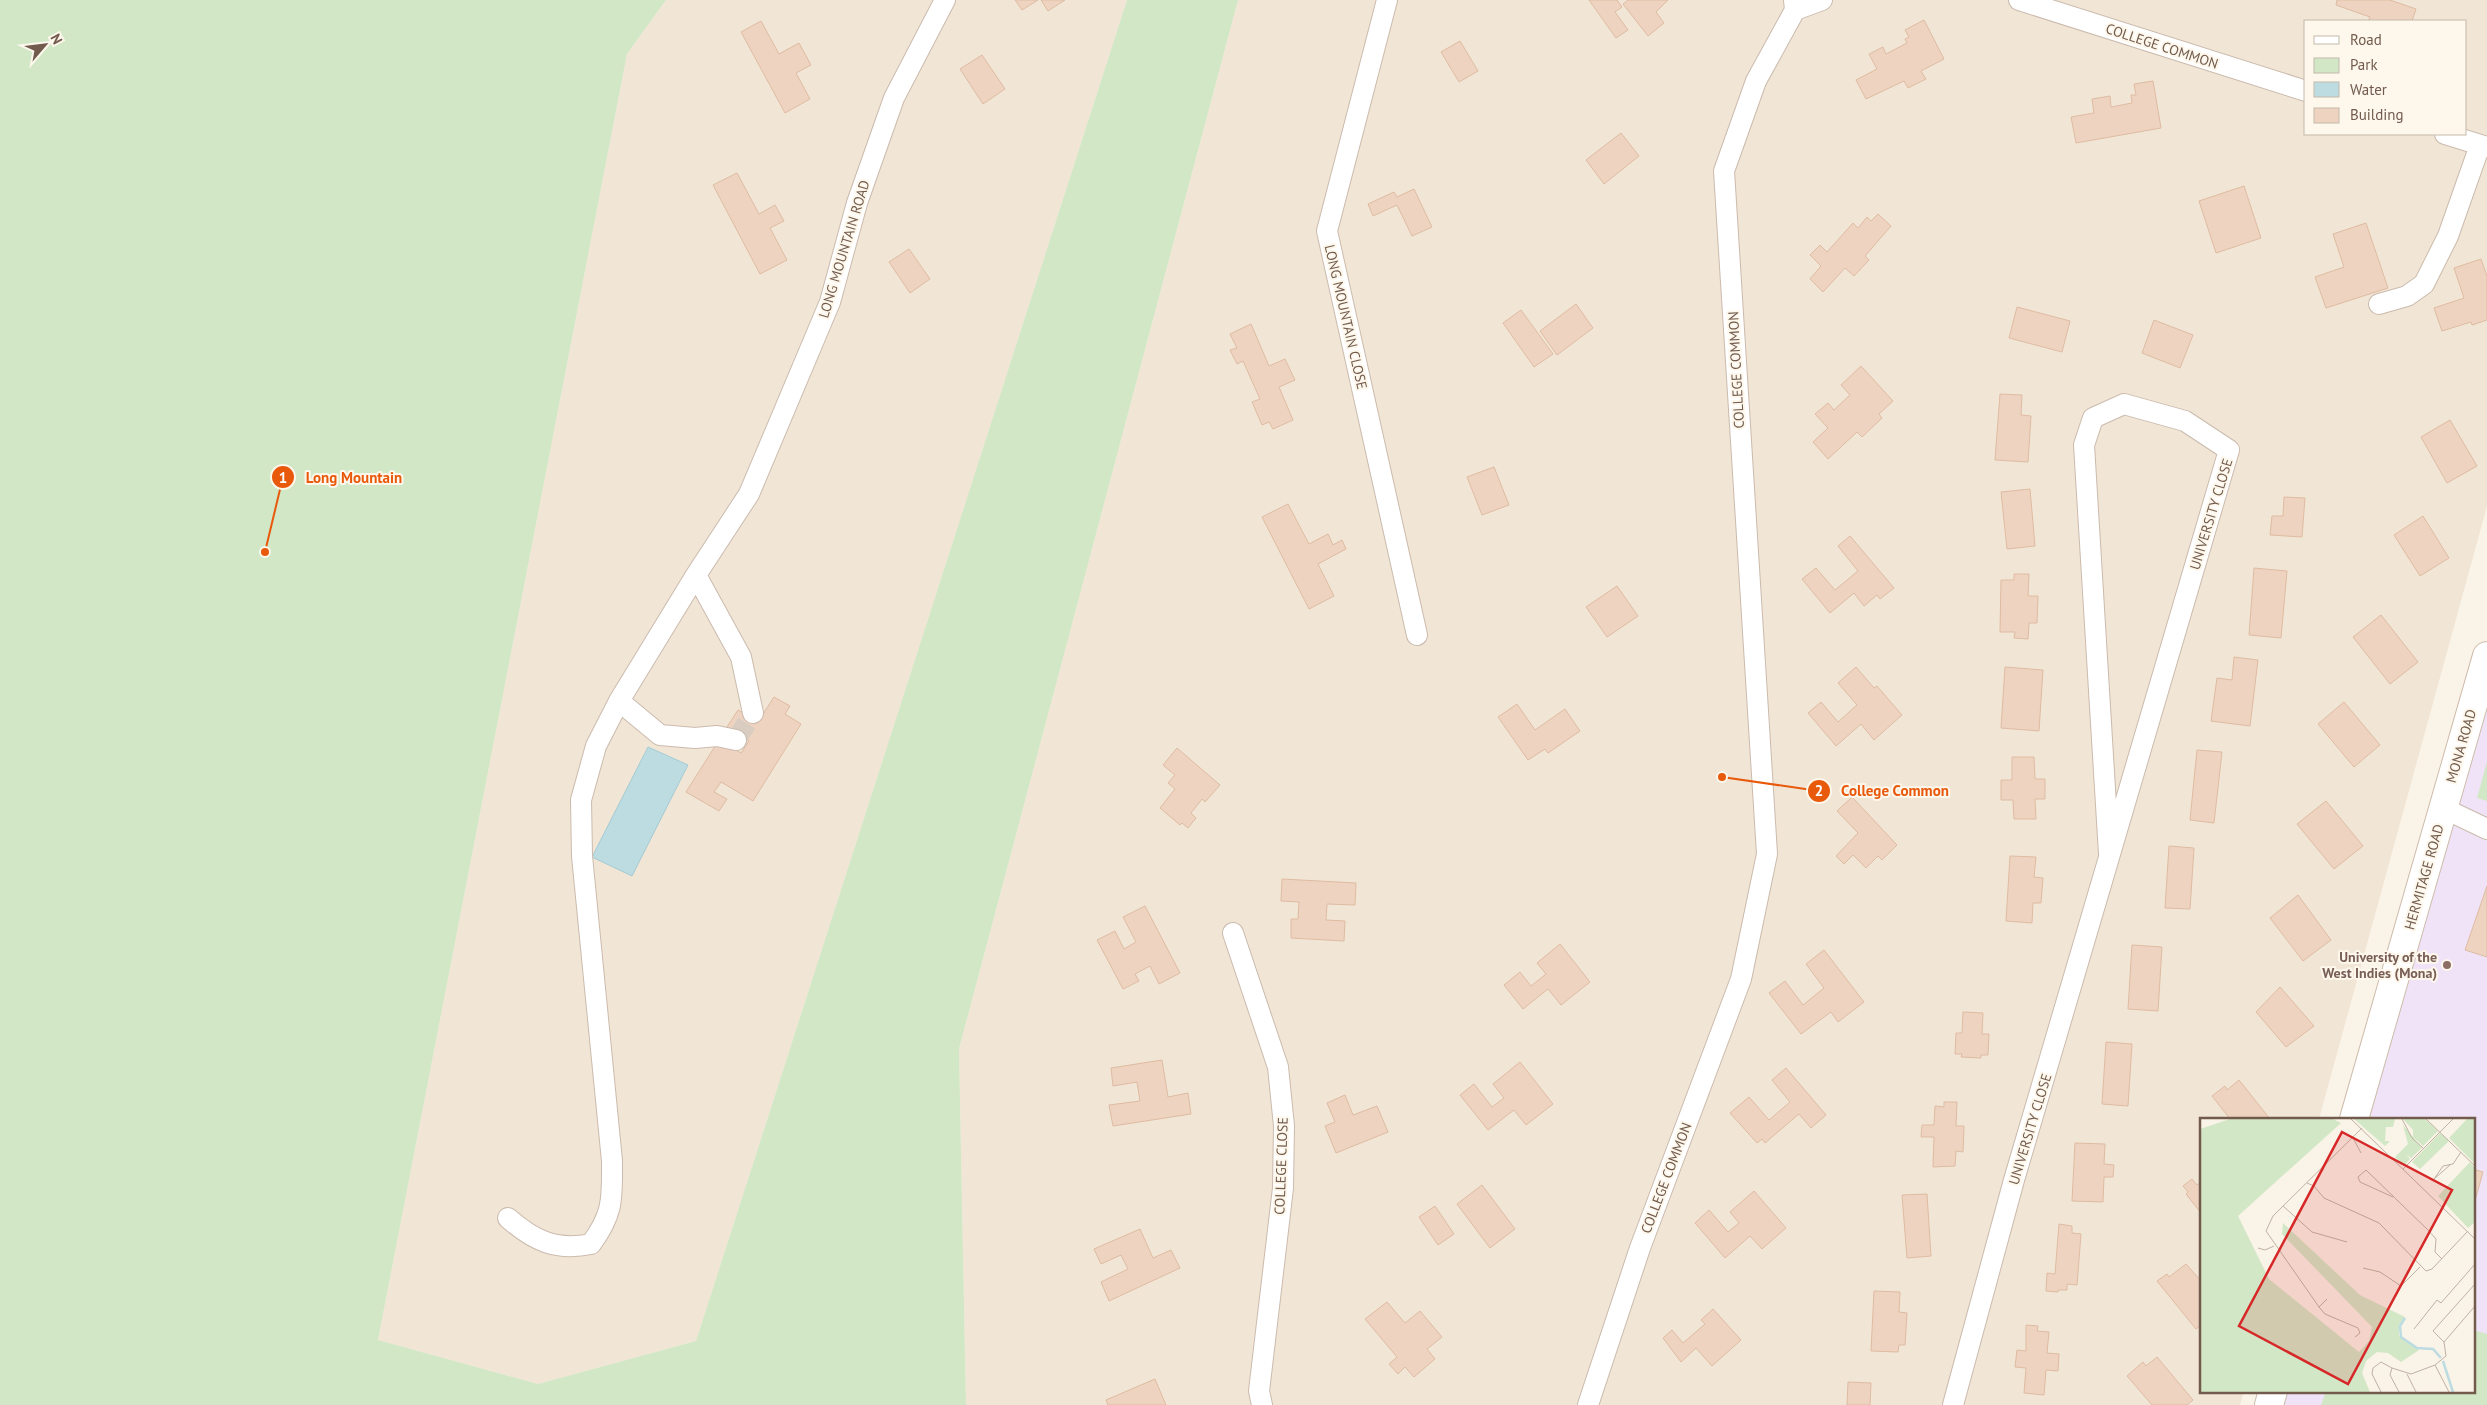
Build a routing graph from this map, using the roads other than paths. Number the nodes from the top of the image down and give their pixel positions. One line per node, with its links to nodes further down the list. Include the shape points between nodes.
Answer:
1 (945, 0): 10 (street, LONG MOUNTAIN ROAD, via 894,98 857,203 830,302 749,494)
2 (1387, 0): 11 (street, LONG MOUNTAIN CLOSE, via 1327,231)
3 (1822, 0): 5 (street, COLLEGE COMMON)
4 (2019, 0): 6 (street, COLLEGE COMMON)
5 (1794, 5): 24 (street, COLLEGE COMMON, via 1756,81 1724,171 1767,854 1741,978 1640,1248)
6 (2304, 90)
7 (2448, 135): 8 (street)
8 (2483, 146): 9 (street, via 2448,236 2424,284 2407,296)
9 (2379, 304)
10 (696, 575): 13 (street, LONG MOUNTAIN ROAD); 14 (street, via 741,657)
11 (1417, 635)
12 (2487, 656): 16 (street, MONA ROAD)
13 (619, 702): 15 (street, via 660,735 716,736); 21 (street, LONG MOUNTAIN ROAD, via 596,746 582,800 582,856 612,1151 612,1202 605,1226 591,1244 574,1247 528,1236)
14 (753, 714)
15 (736, 740)
16 (2443, 808): 17 (street); 20 (street, HERMITAGE ROAD)
17 (2487, 830)
18 (2109, 854): 18 (street, UNIVERSITY CLOSE, via 2229,450 2185,421 2124,404 2093,418 2084,445); 25 (street, UNIVERSITY CLOSE, via 2079,967 2014,1180)
19 (1233, 932): 23 (street, COLLEGE CLOSE, via 1278,1067 1284,1126 1283,1188 1260,1391)
20 (2354, 1118)
21 (508, 1218)
22 (2273, 1392): 26 (street)
23 (1262, 1405)
24 (1588, 1405)
25 (1953, 1405)
26 (2269, 1405)

